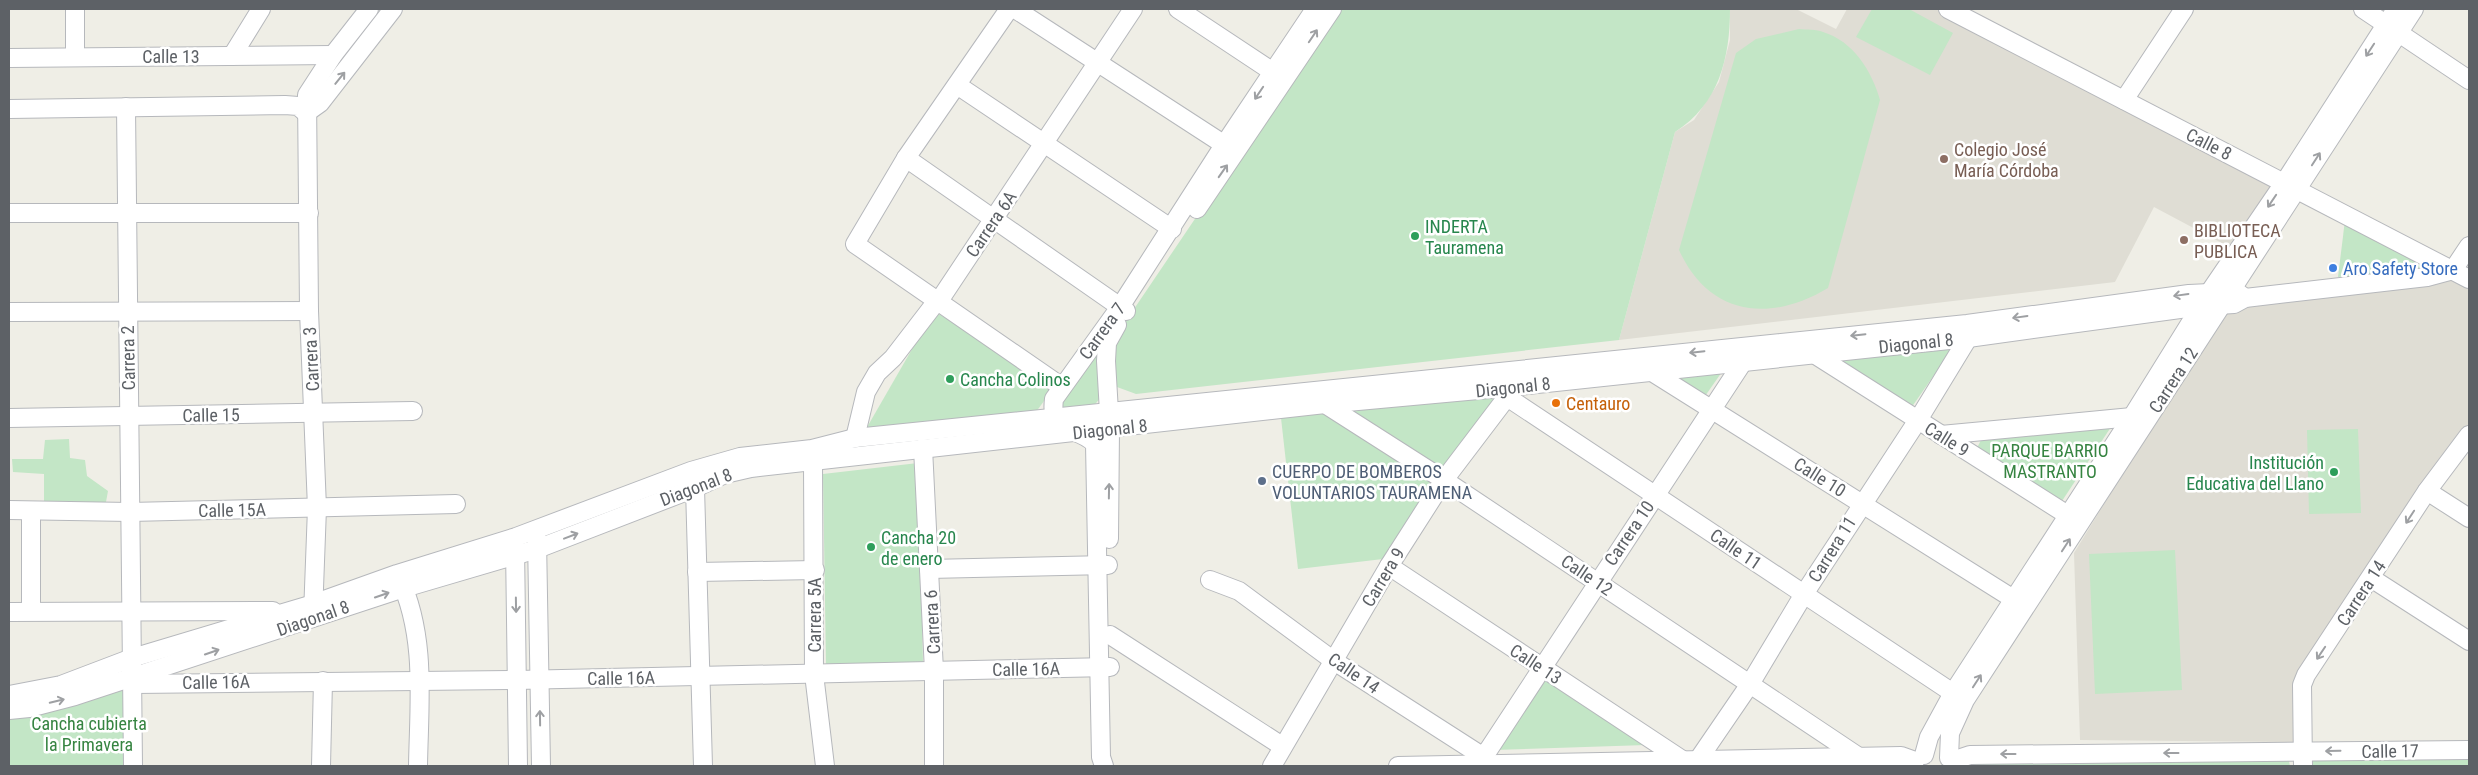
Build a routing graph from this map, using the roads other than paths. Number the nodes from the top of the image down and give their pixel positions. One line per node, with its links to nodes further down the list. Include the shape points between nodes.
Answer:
1 (76, 9): 19 (street)
2 (261, 9): 18 (street)
3 (369, 9): 17 (street, Carrera 3)
4 (393, 9): 28 (street, one-way to 4, via 320,103)
5 (1009, 9): 24 (street)
6 (1015, 9): 21 (street)
7 (1133, 9): 21 (street, Carrera 6A)
8 (1178, 9): 22 (street)
9 (1315, 9): 22 (street, Carrera 7)
10 (1332, 9): 30 (street, Carrera 7, one-way to 10)
11 (1948, 9): 25 (street, Calle 8)
12 (2363, 9): 16 (street)
13 (2396, 9): 16 (street, Carrera 12)
14 (2414, 9): 16 (street, Carrera 12)
15 (2180, 10): 25 (street)
16 (2392, 28): 23 (street); 32 (street, Carrera 12)
17 (333, 55): 18 (street, Calle 13); 28 (street, Carrera 3, via 307,95)
18 (232, 56): 19 (street, Calle 13)
19 (76, 57): 20 (street, Calle 13)
20 (9, 58)
21 (1098, 63): 29 (street, Carrera 6A); 30 (street)
22 (1273, 72): 30 (street, Carrera 7, one-way to 30)
23 (2469, 80)
24 (957, 85): 29 (street); 31 (street)
25 (2124, 100): 32 (street, Calle 8)
26 (126, 107): 27 (street); 28 (street, via 298,106); 33 (street, Carrera 2)
27 (9, 109)
28 (306, 113): 34 (street, Carrera 3)
29 (1045, 144): 36 (street, Carrera 6A); 37 (street)
30 (1230, 149): 37 (street, Carrera 7); 44 (street, Carrera 7, one-way to 30)
31 (906, 158): 36 (street); 43 (street, via 855,244)
32 (2290, 186): 39 (street, Calle 8); 41 (street, Carrera 12); 42 (street, Carrera 12, one-way to 42)
33 (127, 213): 34 (street); 35 (street); 47 (street, Carrera 2)
34 (308, 213): 45 (street, Carrera 3)
35 (9, 214)
36 (994, 220): 43 (street, Carrera 6A); 44 (street)
37 (1172, 229): 44 (street, Carrera 7)
38 (2469, 246): 39 (street)
39 (2453, 270): 40 (street, Calle 8); 41 (street, Diagonal 8, via 2427,277)
40 (2469, 279)
41 (2233, 298): 42 (street, Diagonal 8); 61 (street, Carrera 12)
42 (2205, 299): 48 (street, Diagonal 8); 61 (street, Carrera 12)
43 (939, 301): 53 (street); 68 (street, Carrera 6A, via 877,373 866,392)
44 (1123, 309): 53 (street, Carrera 7); 63 (street, Carrera 7, via 1107,343)
45 (309, 311): 47 (street); 57 (street, Carrera 3)
46 (9, 312): 47 (street)
47 (128, 312): 58 (street, Carrera 2)
48 (1968, 331): 49 (street, Diagonal 8); 50 (street, Diagonal 8, one-way to 50); 62 (street, Carrera 11)
49 (1814, 354): 50 (street, Diagonal 8); 62 (street, Calle 9)
50 (1743, 355): 51 (street, Diagonal 8); 55 (street, Carrera 10)
51 (1652, 364): 52 (street, Diagonal 8); 55 (street, Calle 10)
52 (1501, 386): 54 (street, Diagonal 8); 73 (street, Carrera 9); 75 (street, Calle 11)
53 (1062, 387): 60 (street, Carrera 7, via 1054,399)
54 (1324, 397): 63 (street, Diagonal 8); 73 (street, Calle 12)
55 (1712, 409): 75 (street, Carrera 10); 76 (street, Calle 10)
56 (413, 411): 57 (street, Calle 15)
57 (313, 413): 58 (street, Calle 15); 78 (street, Carrera 3)
58 (129, 416): 59 (street, Calle 15); 81 (street, Carrera 2)
59 (9, 418)
60 (1055, 419): 63 (street, Diagonal 8); 65 (street, Carrera 7, via 1062,428); 68 (street, Diagonal 8)
61 (2139, 419): 64 (street); 83 (street, Carrera 12)
62 (1918, 420): 66 (street, Calle 9); 76 (street, Carrera 11)
63 (1109, 422): 65 (street, Diagonal 8); 88 (street, Carrera 7, one-way to 63)
64 (1990, 430): 66 (street); 70 (street, via 1976,440)
65 (1073, 433): 69 (street, Diagonal 8); 88 (street, Carrera 7, via 1084,435 1095,444)
66 (1941, 435): 70 (street, Calle 9)
67 (2469, 435): 74 (street, Carrera 14)
68 (855, 438): 72 (street, Diagonal 8, via 812,449 740,457)
69 (923, 448): 71 (street, Diagonal 8); 90 (street, Carrera 6)
70 (1976, 457): 83 (street, Calle 9)
71 (813, 463): 72 (street, Diagonal 8, via 751,468); 91 (street, Carrera 5A)
72 (693, 480): 84 (street, Diagonal 8); 86 (street, Diagonal 8, one-way to 72); 92 (street)
73 (1444, 480): 89 (street, Carrera 9); 96 (street, Calle 12)
74 (2428, 491): 82 (street); 93 (street, Carrera 14, one-way to 93)
75 (1655, 495): 96 (street, Carrera 10); 97 (street, Calle 11)
76 (1861, 503): 97 (street, Carrera 11); 98 (street, Calle 10)
77 (456, 504): 78 (street, Calle 15A)
78 (317, 508): 81 (street, Calle 15A); 103 (street, Carrera 3)
79 (9, 510): 80 (street, Calle 15A)
80 (30, 511): 81 (street, Calle 15A); 100 (street)
81 (130, 512): 99 (street, Carrera 2)
82 (2469, 518)
83 (2074, 519): 98 (street, Carrera 12)
84 (536, 528): 85 (street, Diagonal 8); 86 (street)
85 (516, 537): 87 (street); 95 (street, Diagonal 8)
86 (537, 549): 87 (street, Diagonal 8); 115 (street)
87 (515, 556): 95 (street, Diagonal 8); 114 (street, one-way to 114)
88 (1103, 566): 90 (street); 104 (street, Carrera 7); 108 (street, Carrera 7)
89 (1389, 566): 107 (street, Carrera 9); 109 (street, Calle 13)
90 (929, 569): 110 (street, Carrera 6)
91 (815, 570): 92 (street); 111 (street, Carrera 5A)
92 (697, 572): 112 (street)
93 (2371, 578): 105 (street); 125 (street, Carrera 14, one-way to 125, via 2302,686)
94 (1210, 580): 107 (street, Calle 14, via 1230,587)
95 (400, 581): 103 (street, Diagonal 8); 113 (street, via 412,613 419,647)
96 (1597, 582): 109 (street, Carrera 10); 118 (street, Calle 12)
97 (1804, 594): 118 (street, Carrera 11); 120 (street, Calle 11)
98 (2020, 603): 120 (street, Carrera 12)
99 (132, 610): 100 (street); 101 (street); 106 (street, Carrera 2)
100 (31, 611): 102 (street)
101 (292, 611): 103 (street, Diagonal 8); 106 (street, Diagonal 8)
102 (9, 612)
103 (313, 612): 116 (street, Diagonal 8, one-way to 103)
104 (1110, 635): 108 (street, Carrera 7); 122 (street)
105 (2469, 641)
106 (132, 658): 116 (street, Carrera 2); 119 (street, Diagonal 8, via 61,685)
107 (1334, 661): 122 (street, Carrera 9); 127 (street, Calle 14)
108 (1105, 668): 110 (street, Calle 16A); 138 (street, Carrera 7, via 1101,757); 139 (street, Carrera 7, via 1113,757)
109 (1542, 668): 127 (street, Carrera 10); 128 (street, Calle 13)
110 (934, 671): 111 (street, Calle 16A); 137 (street, Carrera 6)
111 (814, 674): 112 (street, Calle 16A); 136 (street, Carrera 5A)
112 (700, 676): 115 (street, Calle 16A); 135 (street)
113 (419, 680): 114 (street, Calle 16A); 117 (street, Calle 16A); 132 (street)
114 (517, 680): 115 (street, Calle 16A); 133 (street)
115 (540, 680): 134 (street, one-way to 115)
116 (132, 681): 117 (street, Calle 16A); 121 (street, Diagonal 8, one-way to 116, via 29,708); 130 (street)
117 (323, 681): 131 (street)
118 (1750, 684): 124 (street, Calle 12); 128 (street, Carrera 11)
119 (9, 696)
120 (1959, 697): 126 (street, Carrera 12, via 1929,736); 129 (street, Carrera 12, via 1950,733)
121 (9, 710)
122 (1282, 746): 140 (street, Carrera 9)
123 (2469, 750): 125 (street, Calle 17, one-way to 125)
124 (1859, 757): 126 (street, via 1901,756); 128 (street)
125 (2303, 759): 129 (street, Calle 17, one-way to 129, via 1970,755)
126 (1917, 761): 129 (street, via 1938,753)
127 (1477, 762): 128 (street); 141 (street)
128 (1689, 762)
129 (1952, 762)
130 (133, 766)
131 (321, 766)
132 (418, 766)
133 (518, 766)
134 (541, 766)
135 (703, 766)
136 (824, 766)
137 (934, 766)
138 (1104, 766)
139 (1109, 766)
140 (1272, 766)
141 (1398, 766)

